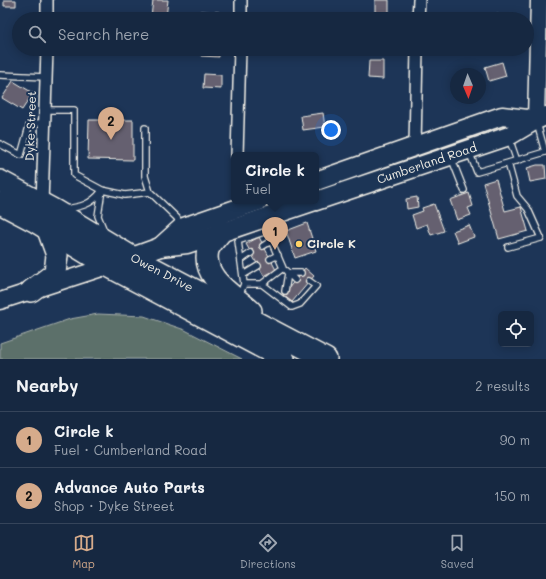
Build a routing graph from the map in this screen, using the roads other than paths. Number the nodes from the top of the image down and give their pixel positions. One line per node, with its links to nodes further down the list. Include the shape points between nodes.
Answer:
1 (47, 0): 5 (street)
2 (241, 0): 6 (street)
3 (418, 0): 7 (street)
4 (539, 0): 14 (main road)
5 (47, 12)
6 (241, 12)
7 (418, 12)
8 (46, 56): 12 (street, Dyke Street)
9 (240, 56): 21 (street)
10 (417, 56): 19 (street)
11 (0, 75): 12 (lane)
12 (46, 76): 13 (street, Dyke Street)
13 (45, 110): 15 (street, Dyke Street); 27 (lane, via 74,110 74,175)
14 (541, 118): 17 (main road, Cumberland Road); 19 (main road, Cumberland Road, via 502,116); 23 (lane, via 545,152)
15 (44, 123): 18 (lane, via 30,123 21,155); 34 (street, Dyke Street)
16 (145, 128): 29 (lane, via 145,176)
17 (508, 136): 20 (main road, Cumberland Road); 23 (lane)
18 (0, 144)
19 (415, 146): 25 (main road, Cumberland Road)
20 (468, 149): 22 (main road, Cumberland Road); 24 (lane, via 477,172)
21 (237, 152)
22 (450, 155): 28 (lane); 30 (main road, Cumberland Road)
23 (516, 161): 24 (lane)
24 (508, 164): 42 (lane, via 517,196 528,209 541,238)
25 (319, 180)
26 (0, 181): 34 (highway, Owen Drive)
27 (102, 190): 29 (lane, via 125,195); 34 (lane, via 96,199 84,206); 39 (lane, via 98,216)
28 (464, 190)
29 (150, 192): 36 (lane, via 177,218)
30 (319, 200)
31 (0, 203): 34 (highway, Owen Drive)
32 (250, 204): 36 (main road, Cumberland Road)
33 (310, 204): 35 (main road, Cumberland Road)
34 (48, 215): 39 (highway, Owen Drive); 48 (highway, Owen Drive); 59 (highway, via 58,255 55,273)
35 (265, 225): 37 (main road, Cumberland Road); 38 (lane); 47 (lane, via 238,241)
36 (181, 228): 41 (main road, Cumberland Road)
37 (221, 232): 41 (main road, Cumberland Road, via 187,244); 60 (highway, via 208,250 208,267 217,283)
38 (271, 241): 40 (lane); 44 (lane)
39 (110, 245): 45 (highway, Owen Drive)
40 (263, 246)
41 (160, 247): 45 (main road, Cumberland Road)
42 (508, 247)
43 (251, 253): 47 (lane)
44 (278, 255): 46 (lane); 50 (lane)
45 (132, 257): 48 (main road, Cumberland Road); 68 (highway, Owen Drive)
46 (270, 259)
47 (241, 260): 53 (lane)
48 (108, 266): 59 (main road, Cumberland Road); 69 (highway, Owen Drive)
49 (258, 266): 53 (lane)
50 (283, 268): 51 (lane); 56 (lane)
51 (288, 273): 52 (lane); 54 (lane); 57 (lane); 61 (lane)
52 (301, 273)
53 (243, 275): 60 (lane)
54 (295, 280)
55 (309, 280): 62 (lane, via 316,286)
56 (262, 284): 60 (lane); 67 (lane, via 292,306)
57 (290, 286)
58 (304, 287): 62 (lane)
59 (31, 291): 66 (main road, Cumberland Road)
60 (241, 291): 68 (highway)
61 (286, 291)
62 (310, 292): 64 (lane)
63 (299, 293): 64 (lane)
64 (305, 298): 67 (lane)
65 (294, 299): 67 (lane)
66 (0, 302)
67 (300, 304)
68 (277, 334): 70 (highway, Owen Drive)
69 (284, 359)
70 (326, 359)

